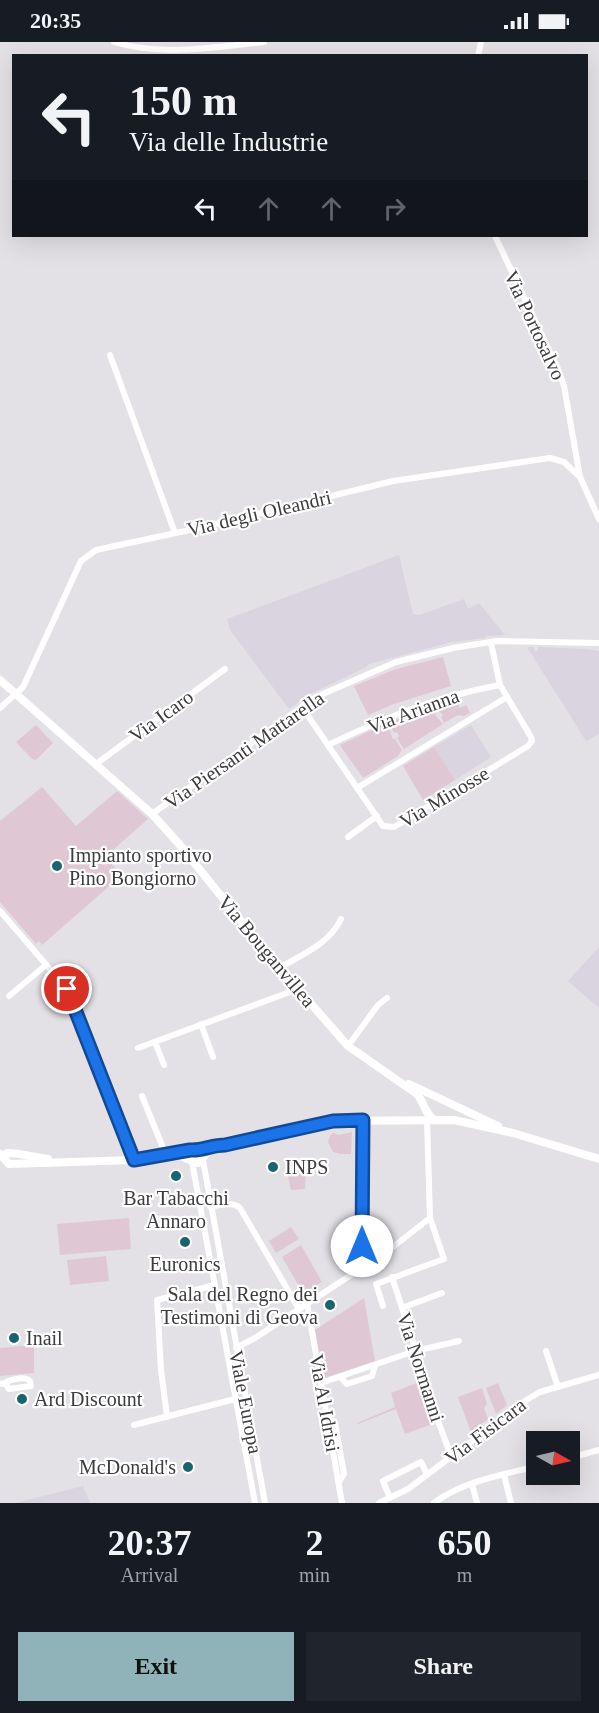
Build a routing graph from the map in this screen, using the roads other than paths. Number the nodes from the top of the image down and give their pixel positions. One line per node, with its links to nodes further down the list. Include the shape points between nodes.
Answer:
1 (114, 42): 2 (street, via 169,52)
2 (264, 42)
3 (495, 237): 5 (street, Via Portosalvo, via 564,386)
4 (110, 355): 7 (street)
5 (580, 477): 6 (street, Via Portosalvo); 7 (street, Via degli Oleandri, via 564,462 550,458 393,481)
6 (599, 519)
7 (175, 533): 13 (street, Via degli Oleandri, via 96,550 82,560)
8 (491, 643): 9 (street, Via Piersanti Mattarella, via 535,640); 12 (street, Via Minosse); 15 (street, Via Piersanti Mattarella, via 396,662)
9 (599, 645)
10 (225, 669): 18 (street, Via Icaro)
11 (0, 680): 13 (main road, Via Bouganvillea)
12 (500, 685): 14 (street, Via Minosse); 17 (street, Via Arianna, via 426,702)
13 (17, 694): 16 (street); 18 (main road, Via Bouganvillea)
14 (507, 697): 19 (street, Via Arianna); 21 (street, Via Minosse, via 531,737 531,744 394,827 383,826)
15 (302, 707): 17 (street, Via Minosse); 20 (street, Via Piersanti Mattarella)
16 (0, 708)
17 (328, 745): 19 (street, Via Minosse)
18 (96, 764): 20 (main road, Via Bouganvillea)
19 (357, 788): 21 (street, Via Minosse)
20 (152, 814): 26 (main road, Via Bouganvillea)
21 (376, 816): 22 (street)
22 (348, 837)
23 (0, 911): 25 (street)
24 (341, 919): 26 (street, via 326,940)
25 (46, 964): 28 (street); 48 (street, via 67,989)
26 (279, 968): 27 (main road, Via Bouganvillea)
27 (298, 989): 30 (street); 32 (main road, Via Bouganvillea)
28 (9, 996)
29 (387, 998): 32 (street)
30 (201, 1024): 31 (street); 34 (street)
31 (155, 1042): 33 (street); 35 (street)
32 (348, 1046): 36 (main road, Via Bouganvillea)
33 (138, 1048)
34 (213, 1057)
35 (164, 1065)
36 (393, 1076): 38 (main road); 39 (main road, via 417,1094)
37 (142, 1096): 45 (street)
38 (441, 1100): 39 (main road, via 431,1101); 42 (main road, via 447,1111); 43 (main road)
39 (426, 1108): 40 (main road, via 417,1116); 42 (main road)
40 (395, 1119): 41 (main road); 42 (main road)
41 (363, 1120): 44 (main road, via 333,1121); 52 (street)
42 (434, 1120): 43 (main road, via 460,1121); 51 (street)
43 (513, 1133): 47 (main road)
44 (200, 1154): 45 (main road); 49 (main road, via 198,1163); 50 (street, Viale Europa)
45 (164, 1156): 48 (main road); 49 (main road)
46 (5, 1158): 48 (main road)
47 (599, 1159)
48 (134, 1160)
49 (191, 1161): 54 (street, Viale Europa)
50 (210, 1207): 59 (street, via 235,1204 240,1208); 61 (street, Viale Europa)
51 (430, 1218): 52 (street); 53 (street, via 444,1259)
52 (362, 1267): 56 (street)
53 (392, 1277): 57 (street, via 376,1284); 58 (street, Via Normanni)
54 (215, 1286): 67 (street, Viale Europa); 68 (street, via 156,1300 160,1370)
55 (442, 1293): 58 (street)
56 (307, 1303): 59 (street); 65 (street, Via Al Idrisi)
57 (383, 1306)
58 (402, 1308): 62 (street, Via Normanni)
59 (298, 1309): 61 (street)
60 (459, 1341): 62 (street)
61 (236, 1348): 79 (street, Viale Europa)
62 (415, 1351): 65 (street); 72 (street, Via Normanni)
63 (546, 1351): 66 (street)
64 (599, 1375): 66 (street, Via Fisicara)
65 (321, 1383): 80 (street, Via Al Idrisi)
66 (558, 1387): 72 (street, Via Fisicara, via 528,1399)
67 (235, 1399): 68 (street); 78 (street, Viale Europa)
68 (168, 1417): 69 (street)
69 (135, 1425)
70 (599, 1450): 71 (street)
71 (580, 1455)
72 (451, 1456): 74 (street, Via Fisicara)
73 (526, 1469): 75 (street)
74 (428, 1474): 77 (street, Via Fisicara); 77 (street, via 421,1462 383,1481)
75 (504, 1475): 76 (street); 84 (street)
76 (472, 1484): 82 (street); 83 (street)
77 (390, 1498): 81 (street, Via Fisicara)
78 (255, 1503)
79 (265, 1503)
80 (342, 1503)
81 (379, 1503)
82 (434, 1503)
83 (477, 1503)
84 (511, 1503)

